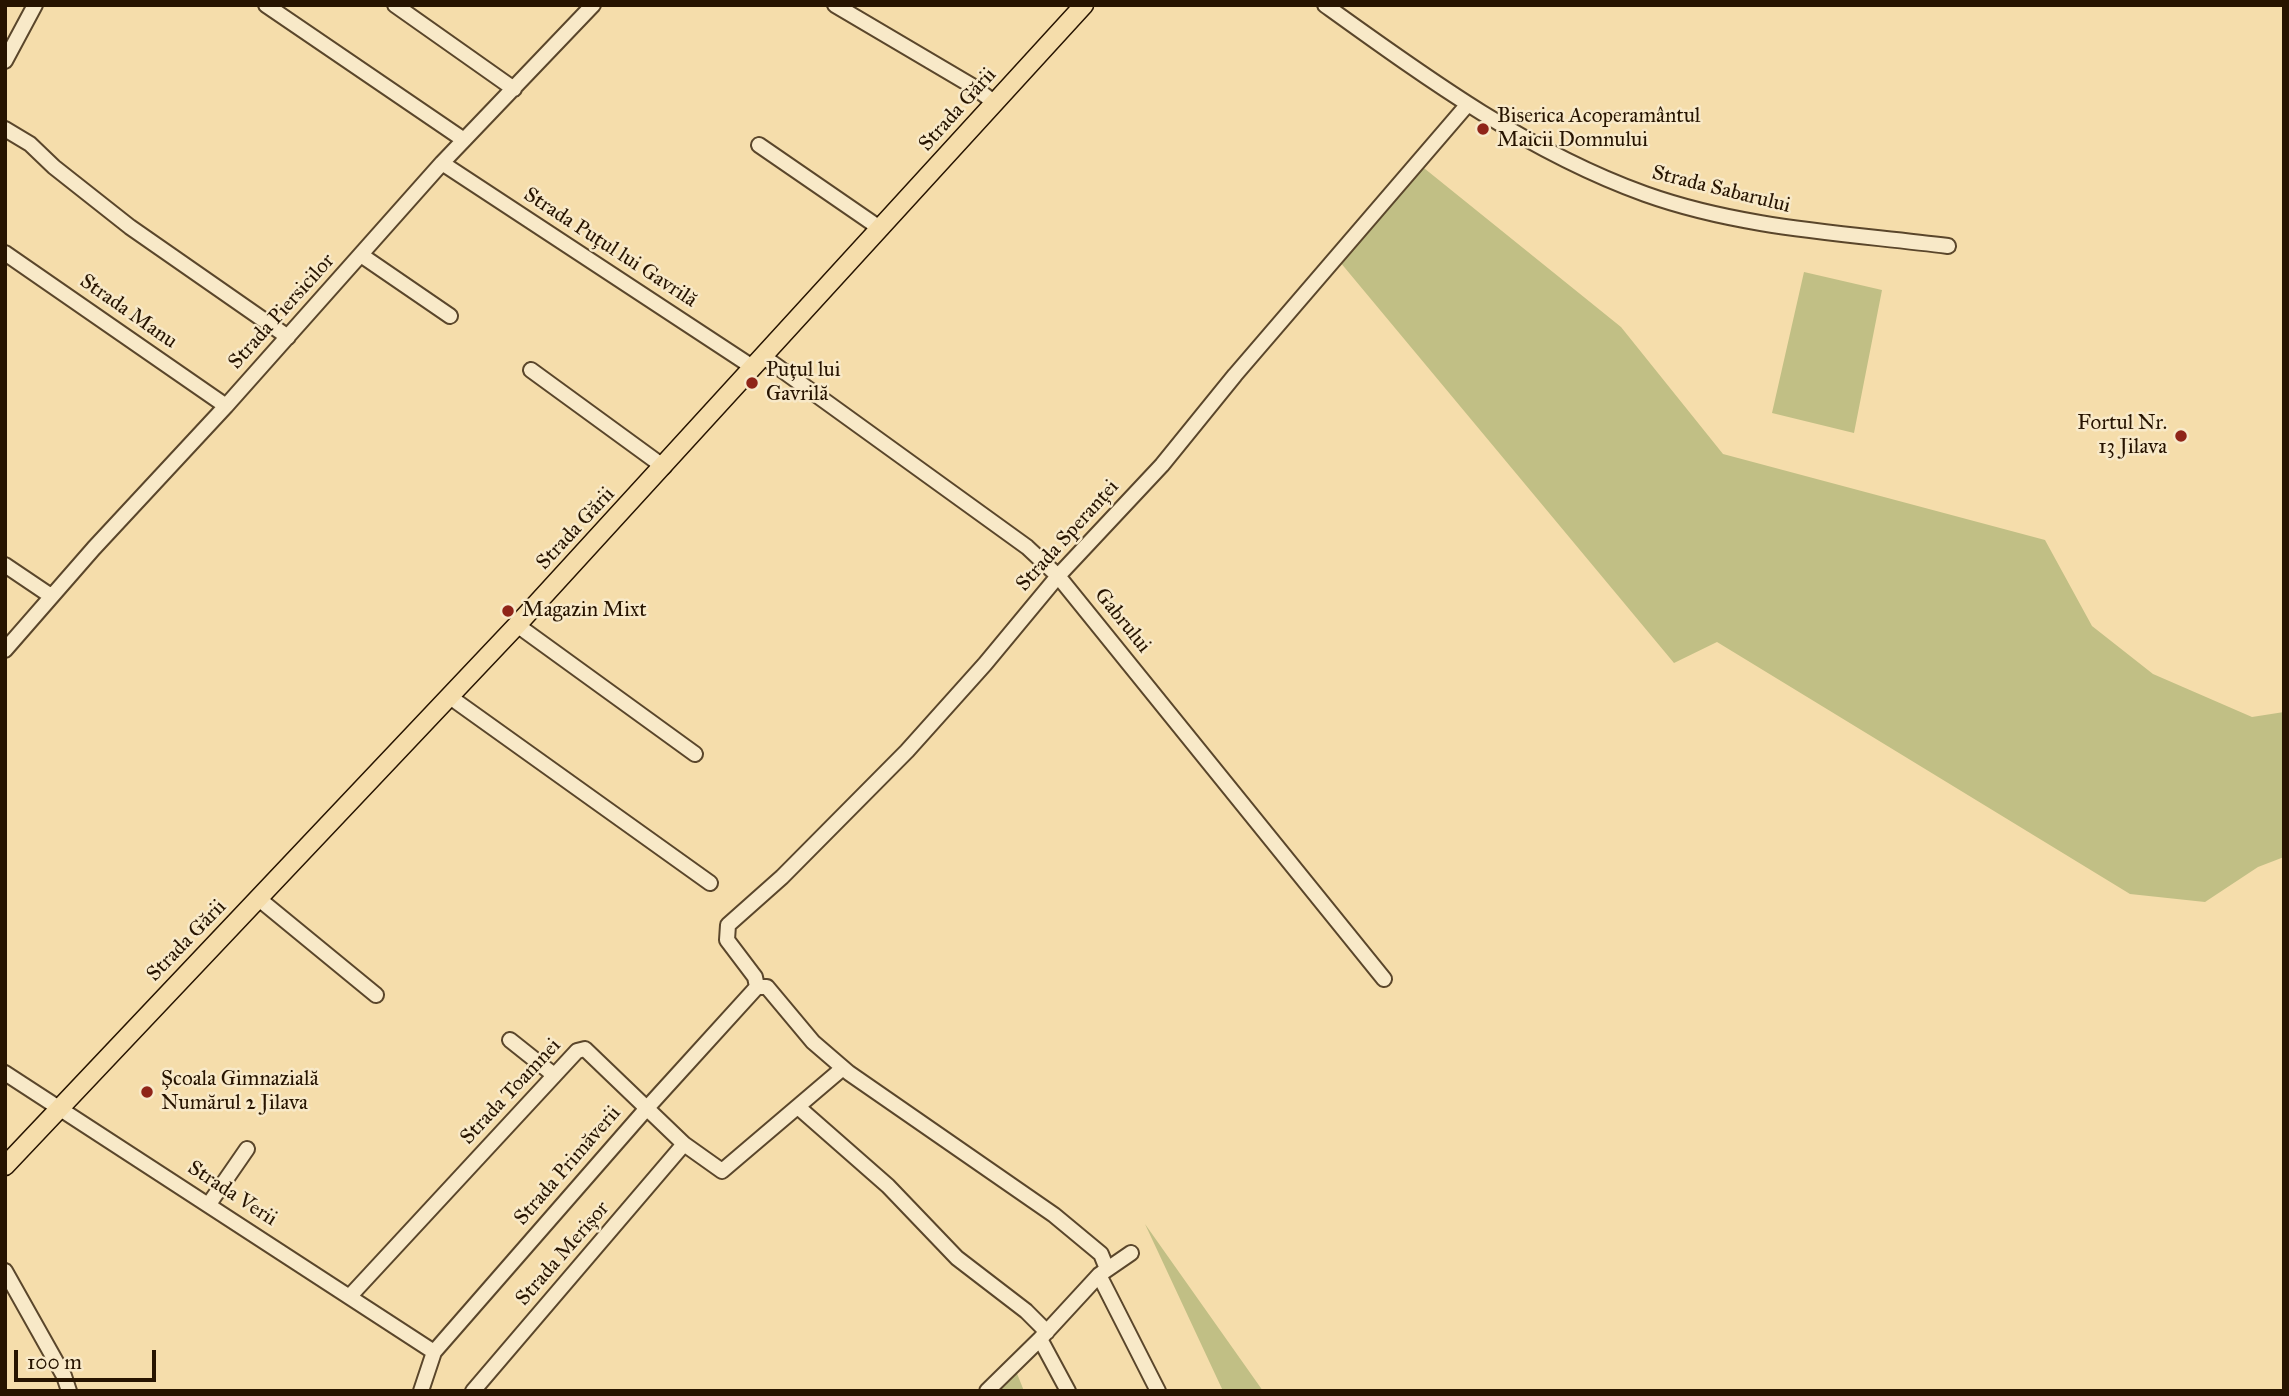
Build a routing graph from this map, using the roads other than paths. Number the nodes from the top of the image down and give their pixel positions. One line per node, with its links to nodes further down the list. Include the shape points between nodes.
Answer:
1 (35, 5): 8 (street)
2 (266, 5): 14 (street)
3 (395, 5): 10 (street)
4 (593, 5): 10 (street, Strada Piersicilor)
5 (835, 5): 11 (street)
6 (1084, 5): 11 (main road, Strada Gării)
7 (1325, 5): 12 (street, Strada Sabarului)
8 (11, 37): 9 (street)
9 (5, 61)
10 (514, 89): 14 (street, Strada Piersicilor)
11 (995, 103): 17 (main road, Strada Gării)
12 (1468, 104): 18 (street, Strada Sabarului, via 1603,177 1682,205 1790,229); 28 (street, Strada Speranței, via 1163,465)
13 (5, 129): 22 (street, via 30,144 130,227)
14 (464, 140): 16 (street, Strada Piersicilor)
15 (759, 145): 17 (street)
16 (442, 163): 20 (street, Strada Piersicilor); 23 (street, Strada Puțul lui Gavrilă)
17 (881, 229): 23 (main road, Strada Gării)
18 (1948, 246)
19 (5, 253): 25 (street, Strada Manu)
20 (360, 255): 21 (street); 22 (street, Strada Piersicilor)
21 (450, 316)
22 (288, 337): 25 (street, Strada Piersicilor)
23 (759, 362): 26 (main road, Strada Gării); 28 (street, Gabrului, via 1027,547)
24 (531, 370): 26 (street)
25 (226, 406): 29 (street, Strada Piersicilor)
26 (664, 467): 30 (main road, Strada Gării)
27 (5, 565): 29 (street)
28 (1058, 576): 36 (street, Gabrului); 37 (street, Strada Speranței, via 907,751 728,925 727,940)
29 (51, 596): 31 (street, Strada Piersicilor)
30 (517, 625): 32 (main road, Strada Gării); 33 (street)
31 (5, 650)
32 (450, 697): 34 (street); 35 (main road, Strada Gării)
33 (695, 754)
34 (709, 883)
35 (259, 899): 38 (street); 43 (main road, Strada Gării)
36 (1384, 979)
37 (762, 987): 40 (street, Strada Speranței); 45 (street, Strada Primăverii)
38 (376, 995)
39 (510, 1040): 42 (street)
40 (843, 1068): 44 (street, Strada Toamnei); 52 (street, Strada Speranței, via 1054,1215 1101,1254)
41 (5, 1073): 43 (street, Strada Verii)
42 (554, 1075): 45 (street, Strada Toamnei, via 577,1051 585,1049); 53 (street, Strada Toamnei)
43 (60, 1107): 48 (main road, Strada Gării); 49 (street, Strada Verii)
44 (798, 1107): 46 (street, Strada Toamnei, via 722,1171); 54 (street, via 888,1186 957,1258 1026,1311)
45 (647, 1108): 46 (street, Strada Toamnei); 55 (street, Strada Primăverii)
46 (684, 1144): 58 (street, Strada Merișor)
47 (247, 1149): 49 (street)
48 (5, 1166)
49 (209, 1204): 53 (street, Strada Verii)
50 (1131, 1253): 52 (street)
51 (5, 1271): 56 (street)
52 (1103, 1272): 54 (street); 61 (street, Strada Speranței)
53 (351, 1296): 55 (street, Strada Verii)
54 (1044, 1335): 59 (street); 60 (street)
55 (434, 1352): 57 (street, Strada Primăverii)
56 (69, 1391)
57 (421, 1391)
58 (473, 1391)
59 (987, 1391)
60 (1068, 1391)
61 (1158, 1391)

